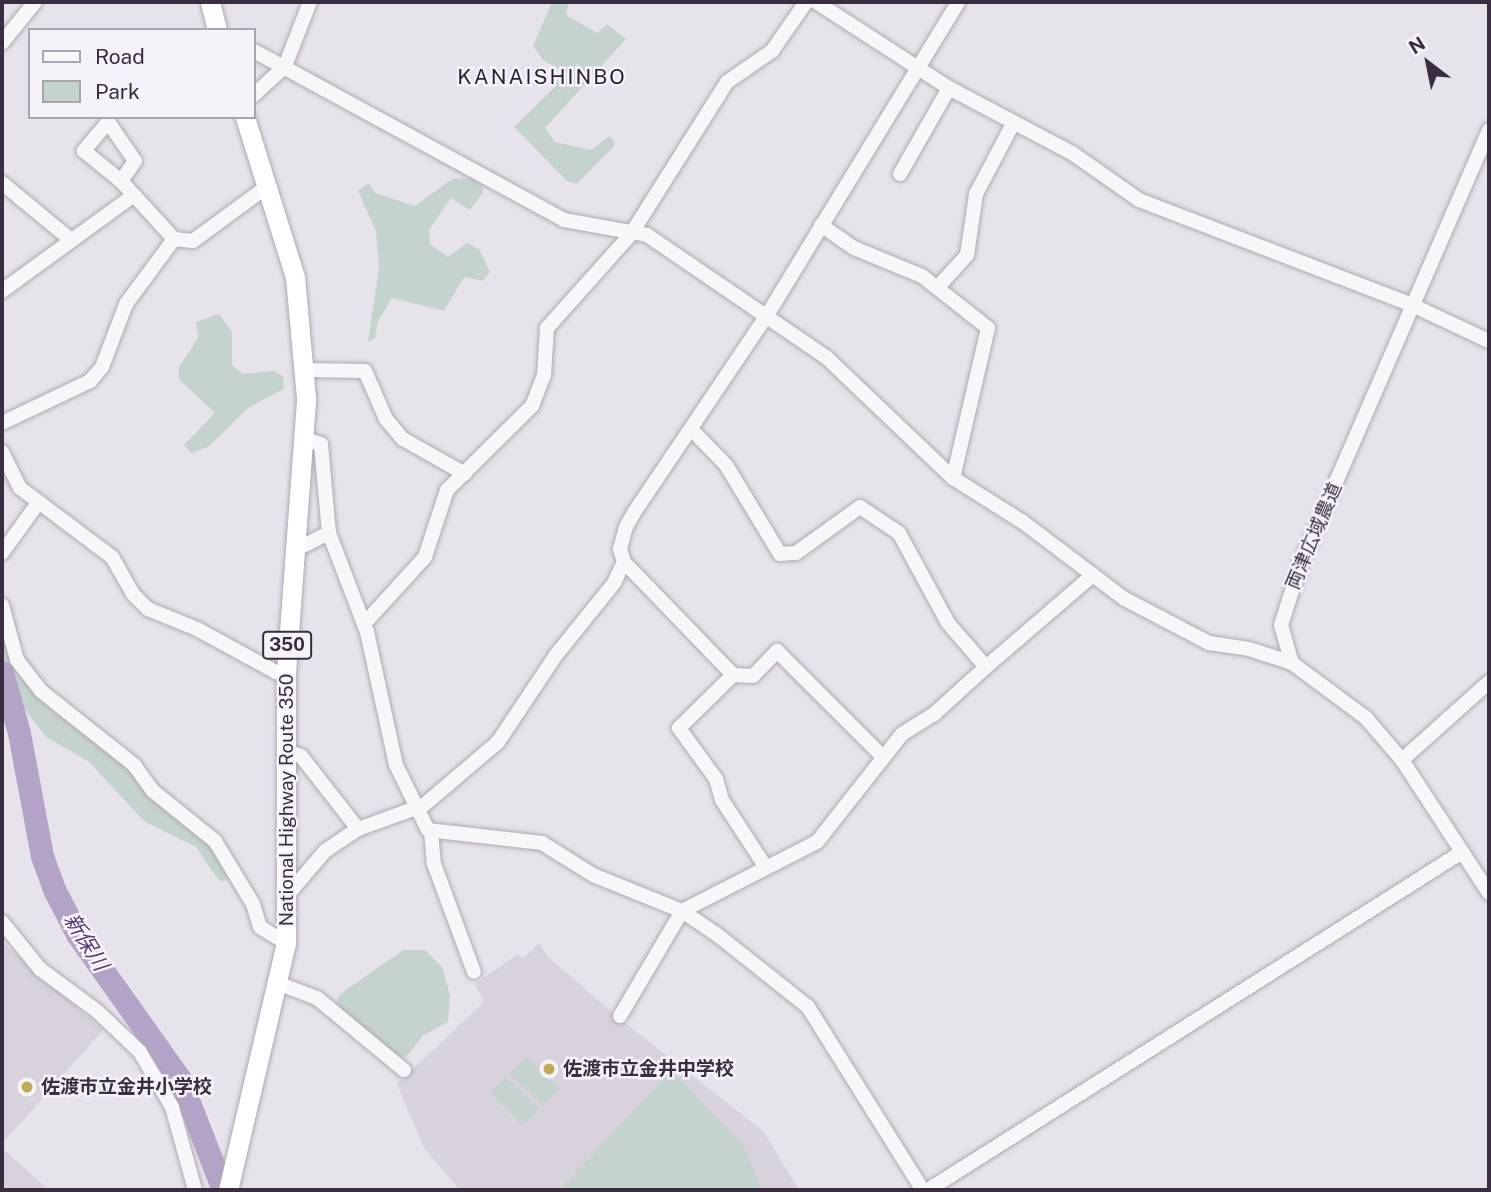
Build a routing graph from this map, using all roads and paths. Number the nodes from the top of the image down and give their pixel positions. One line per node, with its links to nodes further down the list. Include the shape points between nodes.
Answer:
1 (35, 2): 8 (street)
2 (210, 2): 7 (highway)
3 (310, 2): 10 (street)
4 (806, 2): 23 (street, via 772,51 727,82 706,109 695,139)
5 (817, 2): 11 (street)
6 (958, 2): 11 (street)
7 (216, 28)
8 (2, 43)
9 (256, 52): 10 (street)
10 (285, 66): 13 (street); 23 (street, via 564,220)
11 (917, 67): 12 (street); 22 (street)
12 (949, 88): 15 (street); 17 (street)
13 (256, 93)
14 (246, 119): 20 (highway, National Highway Route 350 / 350)
15 (1014, 122): 26 (street, via 976,194 967,255); 28 (street, via 1158,209)
16 (1489, 130): 28 (street, 両津広域農道)
17 (900, 174)
18 (121, 181): 21 (street)
19 (2, 183): 25 (street)
20 (268, 186): 24 (street, via 193,241); 31 (highway, National Highway Route 350 / 350, via 295,278)
21 (134, 195): 24 (street); 25 (street)
22 (821, 225): 26 (street, via 854,248); 29 (street)
23 (632, 234): 29 (street, via 647,234); 36 (street, via 547,328 544,375 532,407)
24 (174, 239): 32 (street, via 126,304 102,367 90,382)
25 (71, 240): 27 (street)
26 (939, 287): 37 (street, via 988,328)
27 (2, 291)
28 (1412, 305): 30 (street); 46 (street, 両津広域農道, via 1284,606 1282,640)
29 (766, 317): 33 (street); 37 (street, via 827,358)
30 (1489, 341)
31 (305, 370): 34 (highway, National Highway Route 350 / 350); 36 (street, via 365,371 386,419 402,439)
32 (2, 423)
33 (693, 431): 42 (street, via 626,527 620,549); 47 (street, via 726,465 780,554 796,553 860,507 899,533 948,623)
34 (304, 439): 39 (street, via 321,444); 48 (highway, National Highway Route 350 / 350)
35 (2, 452): 38 (street, via 20,488)
36 (465, 474): 45 (street, via 447,490 425,557)
37 (953, 478): 43 (street)
38 (38, 503): 41 (street); 48 (street, via 112,557 148,610)
39 (329, 533): 40 (street); 45 (street)
40 (305, 545)
41 (2, 553)
42 (624, 562): 49 (street); 54 (street, via 614,583 556,655 498,742)
43 (1093, 575): 46 (street, via 1157,618 1209,643 1249,649); 47 (street)
44 (2, 605): 63 (street, via 17,660 41,691 134,765 153,791 215,841 253,904 260,927)
45 (364, 624): 54 (street, via 396,765)
46 (1292, 663): 53 (street, via 1366,718)
47 (986, 667): 52 (street)
48 (286, 673): 51 (highway, National Highway Route 350 / 350)
49 (733, 675): 52 (street, via 753,676 777,651); 58 (street, via 679,728 716,779 722,800)
50 (1489, 682): 53 (street)
51 (287, 751): 55 (street, via 301,757); 59 (highway, National Highway Route 350 / 350)
52 (882, 756): 58 (street, via 817,842)
53 (1402, 760): 57 (street)
54 (414, 809): 55 (street); 56 (street)
55 (358, 829): 59 (street, via 325,851)
56 (432, 831): 61 (street, via 542,843 593,875); 64 (street, via 434,864)
57 (1462, 852): 60 (street); 70 (street)
58 (765, 866): 61 (street)
59 (289, 892): 63 (highway, National Highway Route 350 / 350)
60 (1489, 893)
61 (682, 911): 66 (street); 70 (street, via 808,1007)
62 (2, 922): 69 (street, via 40,969 97,1011 140,1052 172,1107)
63 (286, 943): 65 (highway, National Highway Route 350 / 350)
64 (474, 972)
65 (280, 984): 67 (street, via 317,998); 68 (highway, National Highway Route 350 / 350)
66 (620, 1016)
67 (404, 1070)
68 (230, 1183)
69 (195, 1190)
70 (926, 1190)

